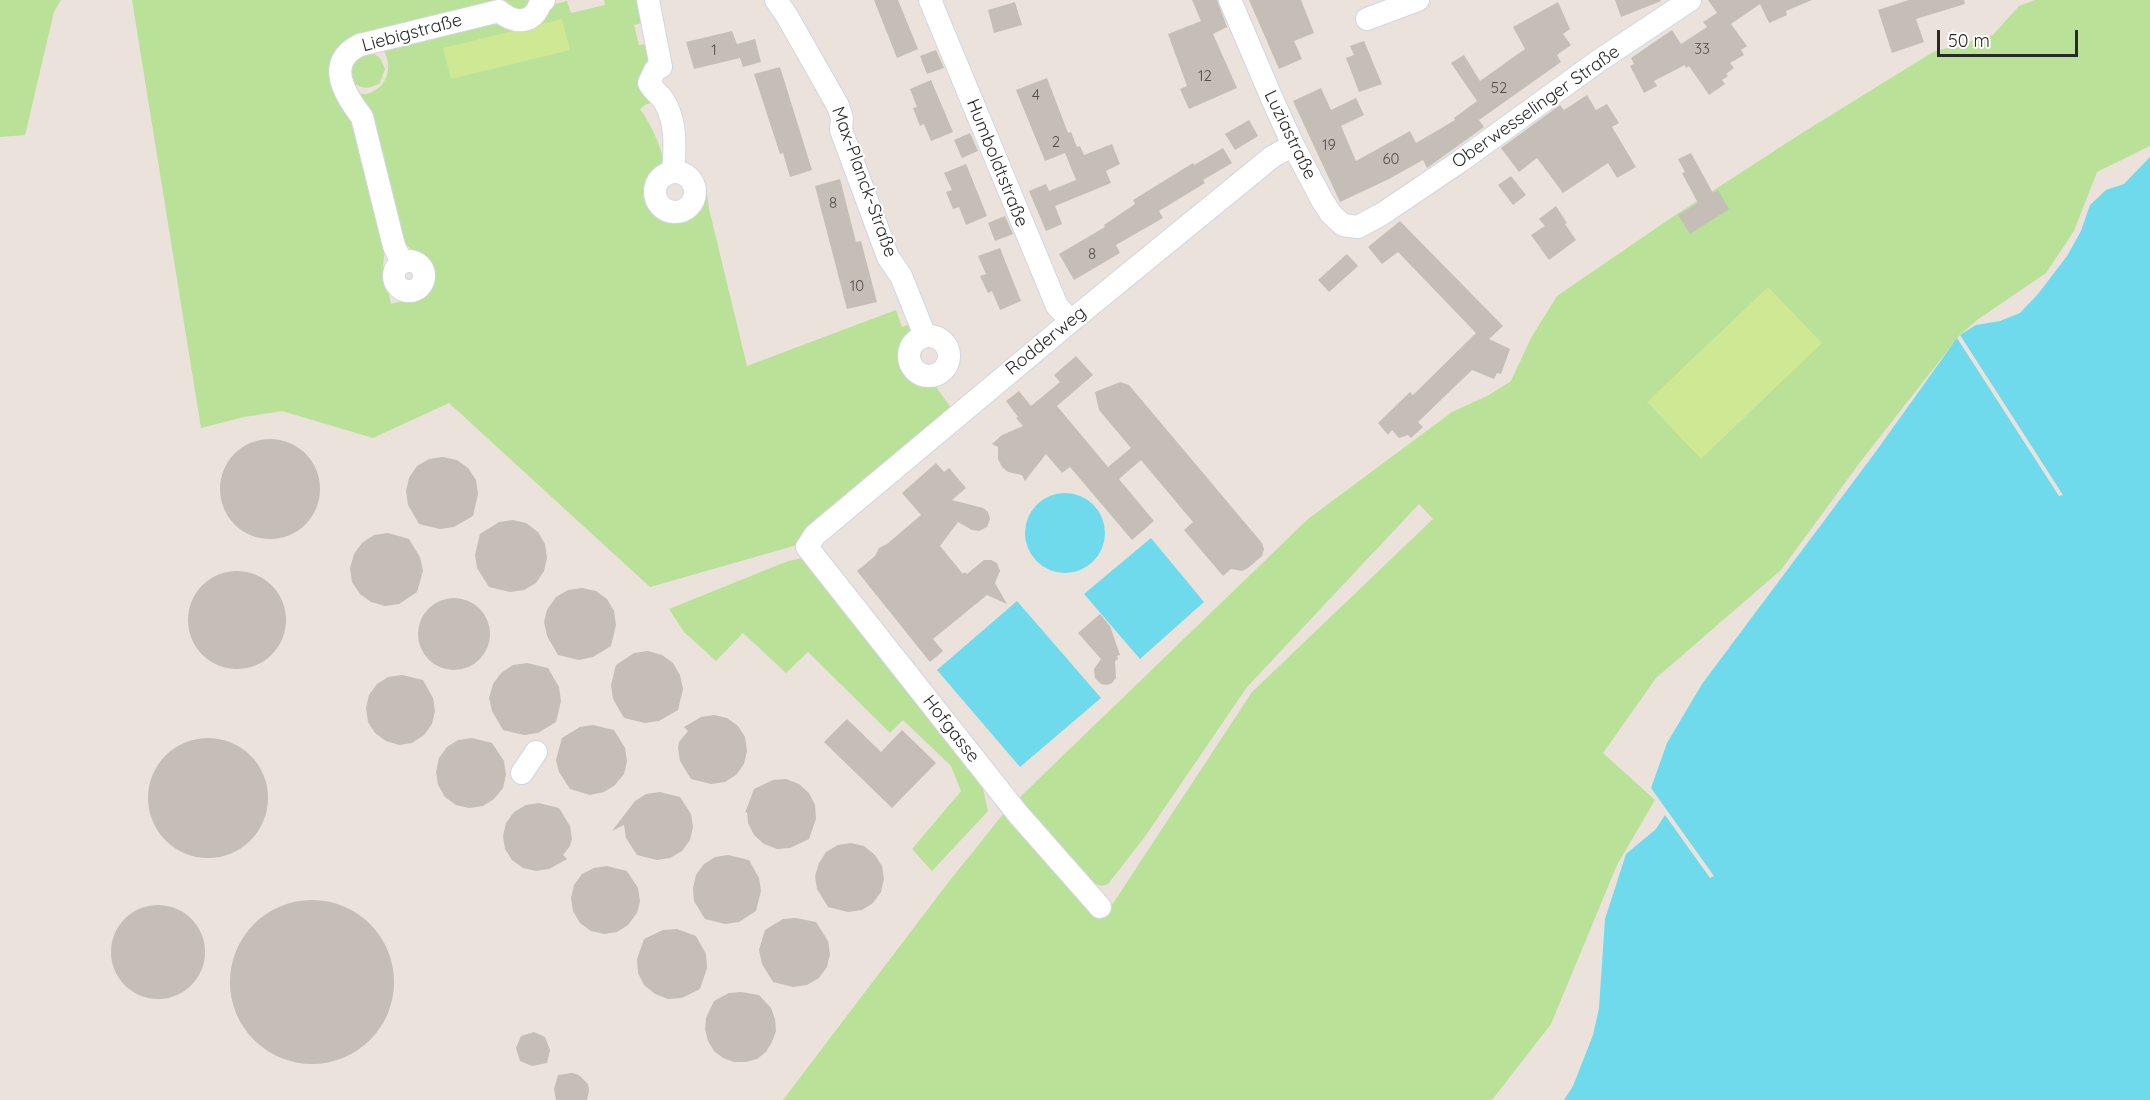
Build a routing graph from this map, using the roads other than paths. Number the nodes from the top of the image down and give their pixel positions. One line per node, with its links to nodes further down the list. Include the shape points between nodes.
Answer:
1 (543, 0): 12 (street, Liebigstraße, via 528,19 519,21 499,11 360,45 350,50 340,64 343,85 362,117 394,246)
2 (648, 0): 10 (street, via 661,67 649,83 668,110 675,143)
3 (776, 0): 14 (street, Max-Planck-Straße, via 838,106 841,130 860,183 888,257 902,276)
4 (930, 0): 13 (street, Humboldtstraße, via 1057,306)
5 (1230, 0): 9 (street, Luziastraße)
6 (1418, 0): 8 (street)
7 (1689, 0): 11 (street, Oberwesselinger Straße)
8 (1367, 19)
9 (1293, 145): 11 (street, Luziastraße, via 1322,200 1343,225 1358,227); 13 (street, Rodderweg, via 1272,157)
10 (673, 172)
11 (1382, 214)
12 (402, 263)
13 (1071, 321): 15 (street, Rodderweg, via 815,535)
14 (923, 337)
15 (807, 547): 18 (street, Hofgasse, via 1018,814)
16 (536, 752): 17 (street)
17 (522, 773)
18 (1100, 907)

